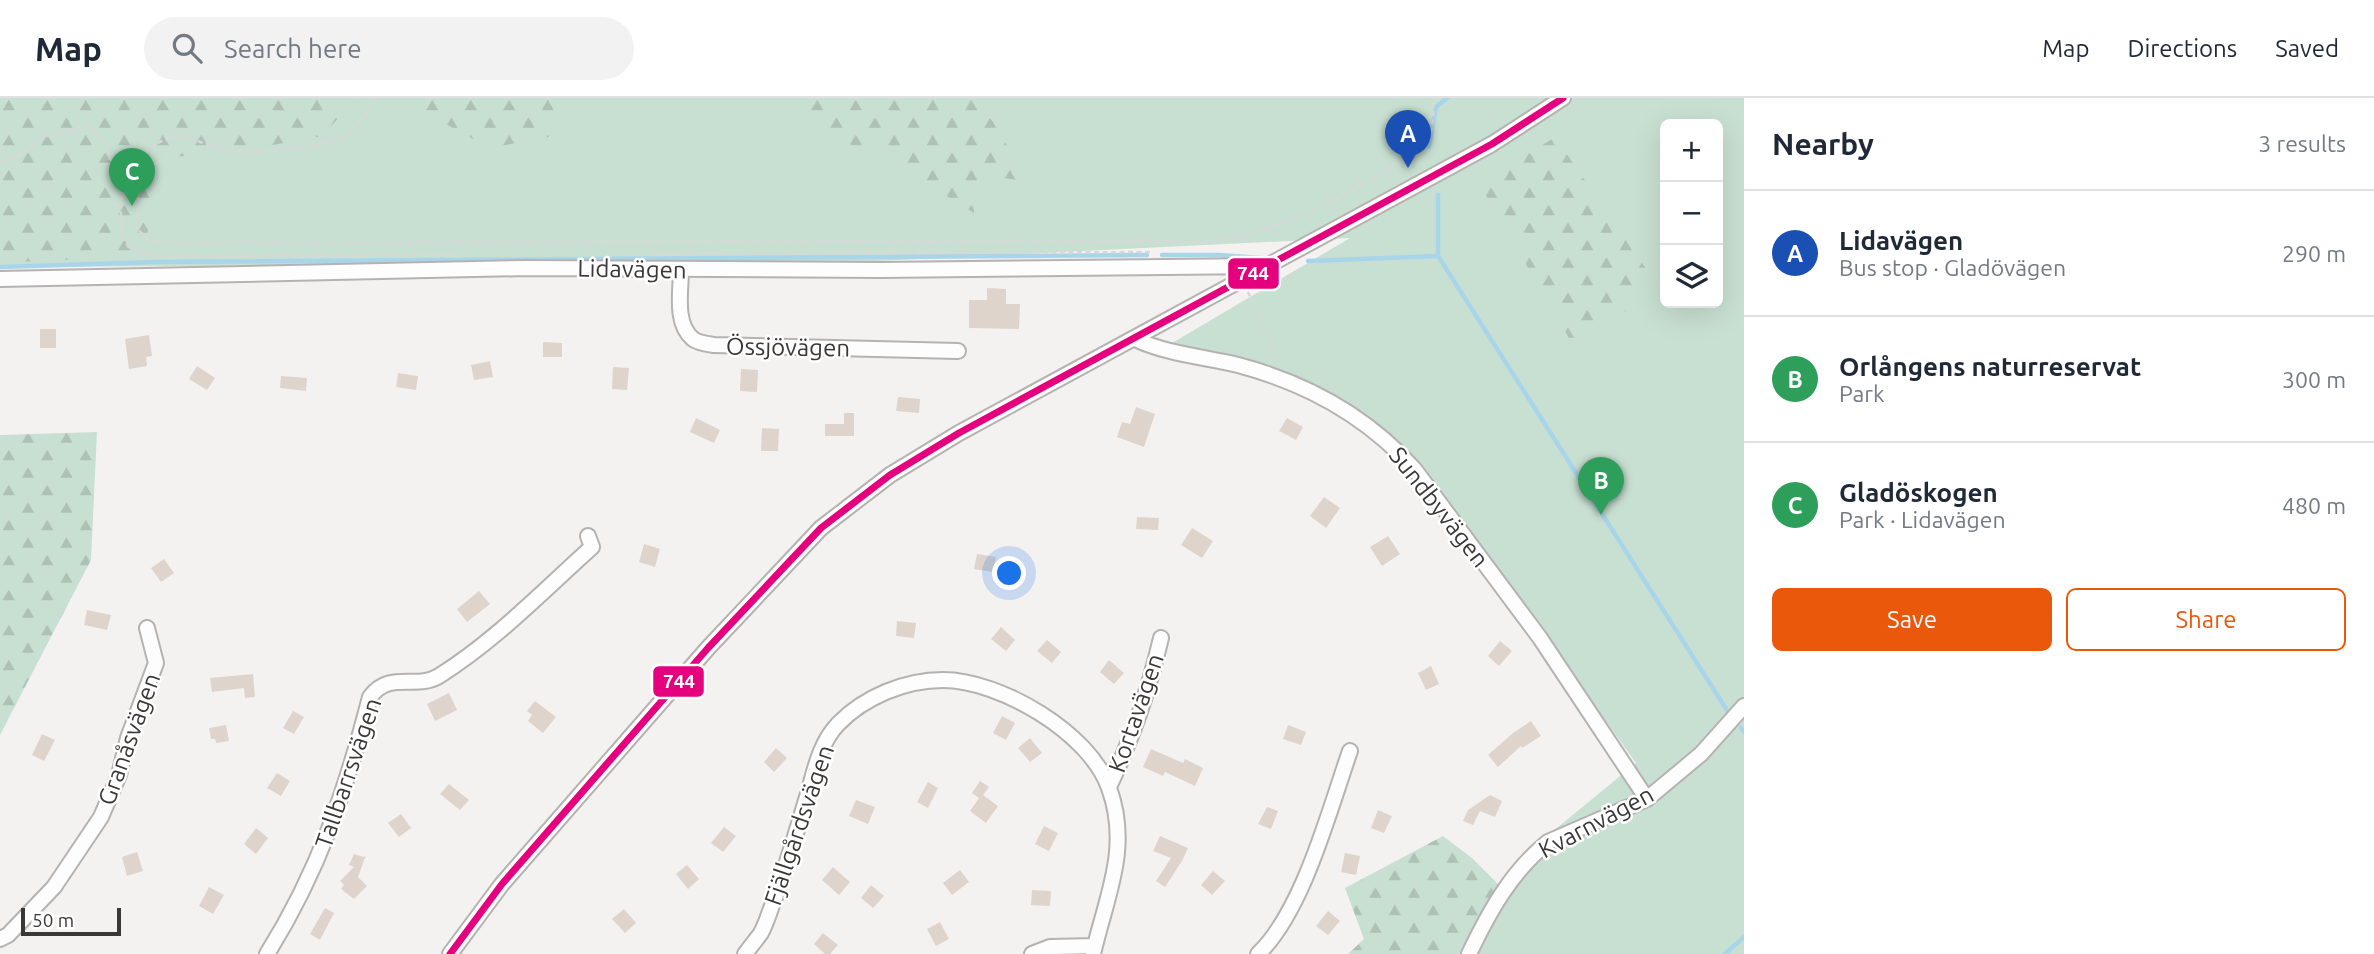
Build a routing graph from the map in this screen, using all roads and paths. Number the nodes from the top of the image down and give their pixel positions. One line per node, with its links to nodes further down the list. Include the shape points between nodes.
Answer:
1 (377, 98): 2 (path, via 342,139 308,147 255,152 172,136 163,140 147,150 137,164 142,236 166,243 1216,241 1323,206 1406,159 1425,145)
2 (1433, 98)
3 (1563, 98): 8 (street, via 1492,144)
4 (0, 163): 7 (path, via 24,152 42,136 90,125 109,147 110,166 121,187 121,236 130,249 153,256)
5 (1153, 252): 6 (path)
6 (644, 254)
7 (456, 255)
8 (1264, 266): 9 (street, Lidavägen); 12 (street)
9 (681, 269): 10 (street, Lidavägen); 13 (street, Össjövägen, via 680,316 695,341)
10 (0, 279)
11 (1246, 289): 14 (path)
12 (1135, 339): 14 (street, Sundbyvägen); 25 (street, via 959,433 890,475 821,528 708,648 502,884)
13 (958, 351)
14 (1286, 381): 21 (street, Sundbyvägen, via 1349,411 1415,470 1540,638)
15 (588, 536): 24 (street, Tallbarrsvägen, via 592,547 466,659 433,679 388,682 376,688 346,787 319,855)
16 (147, 628): 22 (street, Granåsvägen, via 156,663 101,817 54,887)
17 (1161, 638): 20 (street, Kortavägen, via 1133,734)
18 (1744, 706): 21 (street, Kvarnvägen, via 1700,754)
19 (1350, 751): 28 (street, via 1295,902)
20 (1109, 787): 23 (street, Fjällgårdsvägen, via 1119,849); 26 (street, Fjällgårdsvägen, via 1097,765 1060,727 1019,701 973,684 944,680 912,683 866,701 837,725 823,749 780,886 762,931)
21 (1647, 799): 29 (street, Kvarnvägen, via 1548,842 1536,852 1497,900)
22 (0, 939)
23 (1094, 950): 27 (street, via 1050,947)
24 (267, 954)
25 (450, 954)
26 (745, 954)
27 (1032, 954)
28 (1258, 954)
29 (1469, 954)

